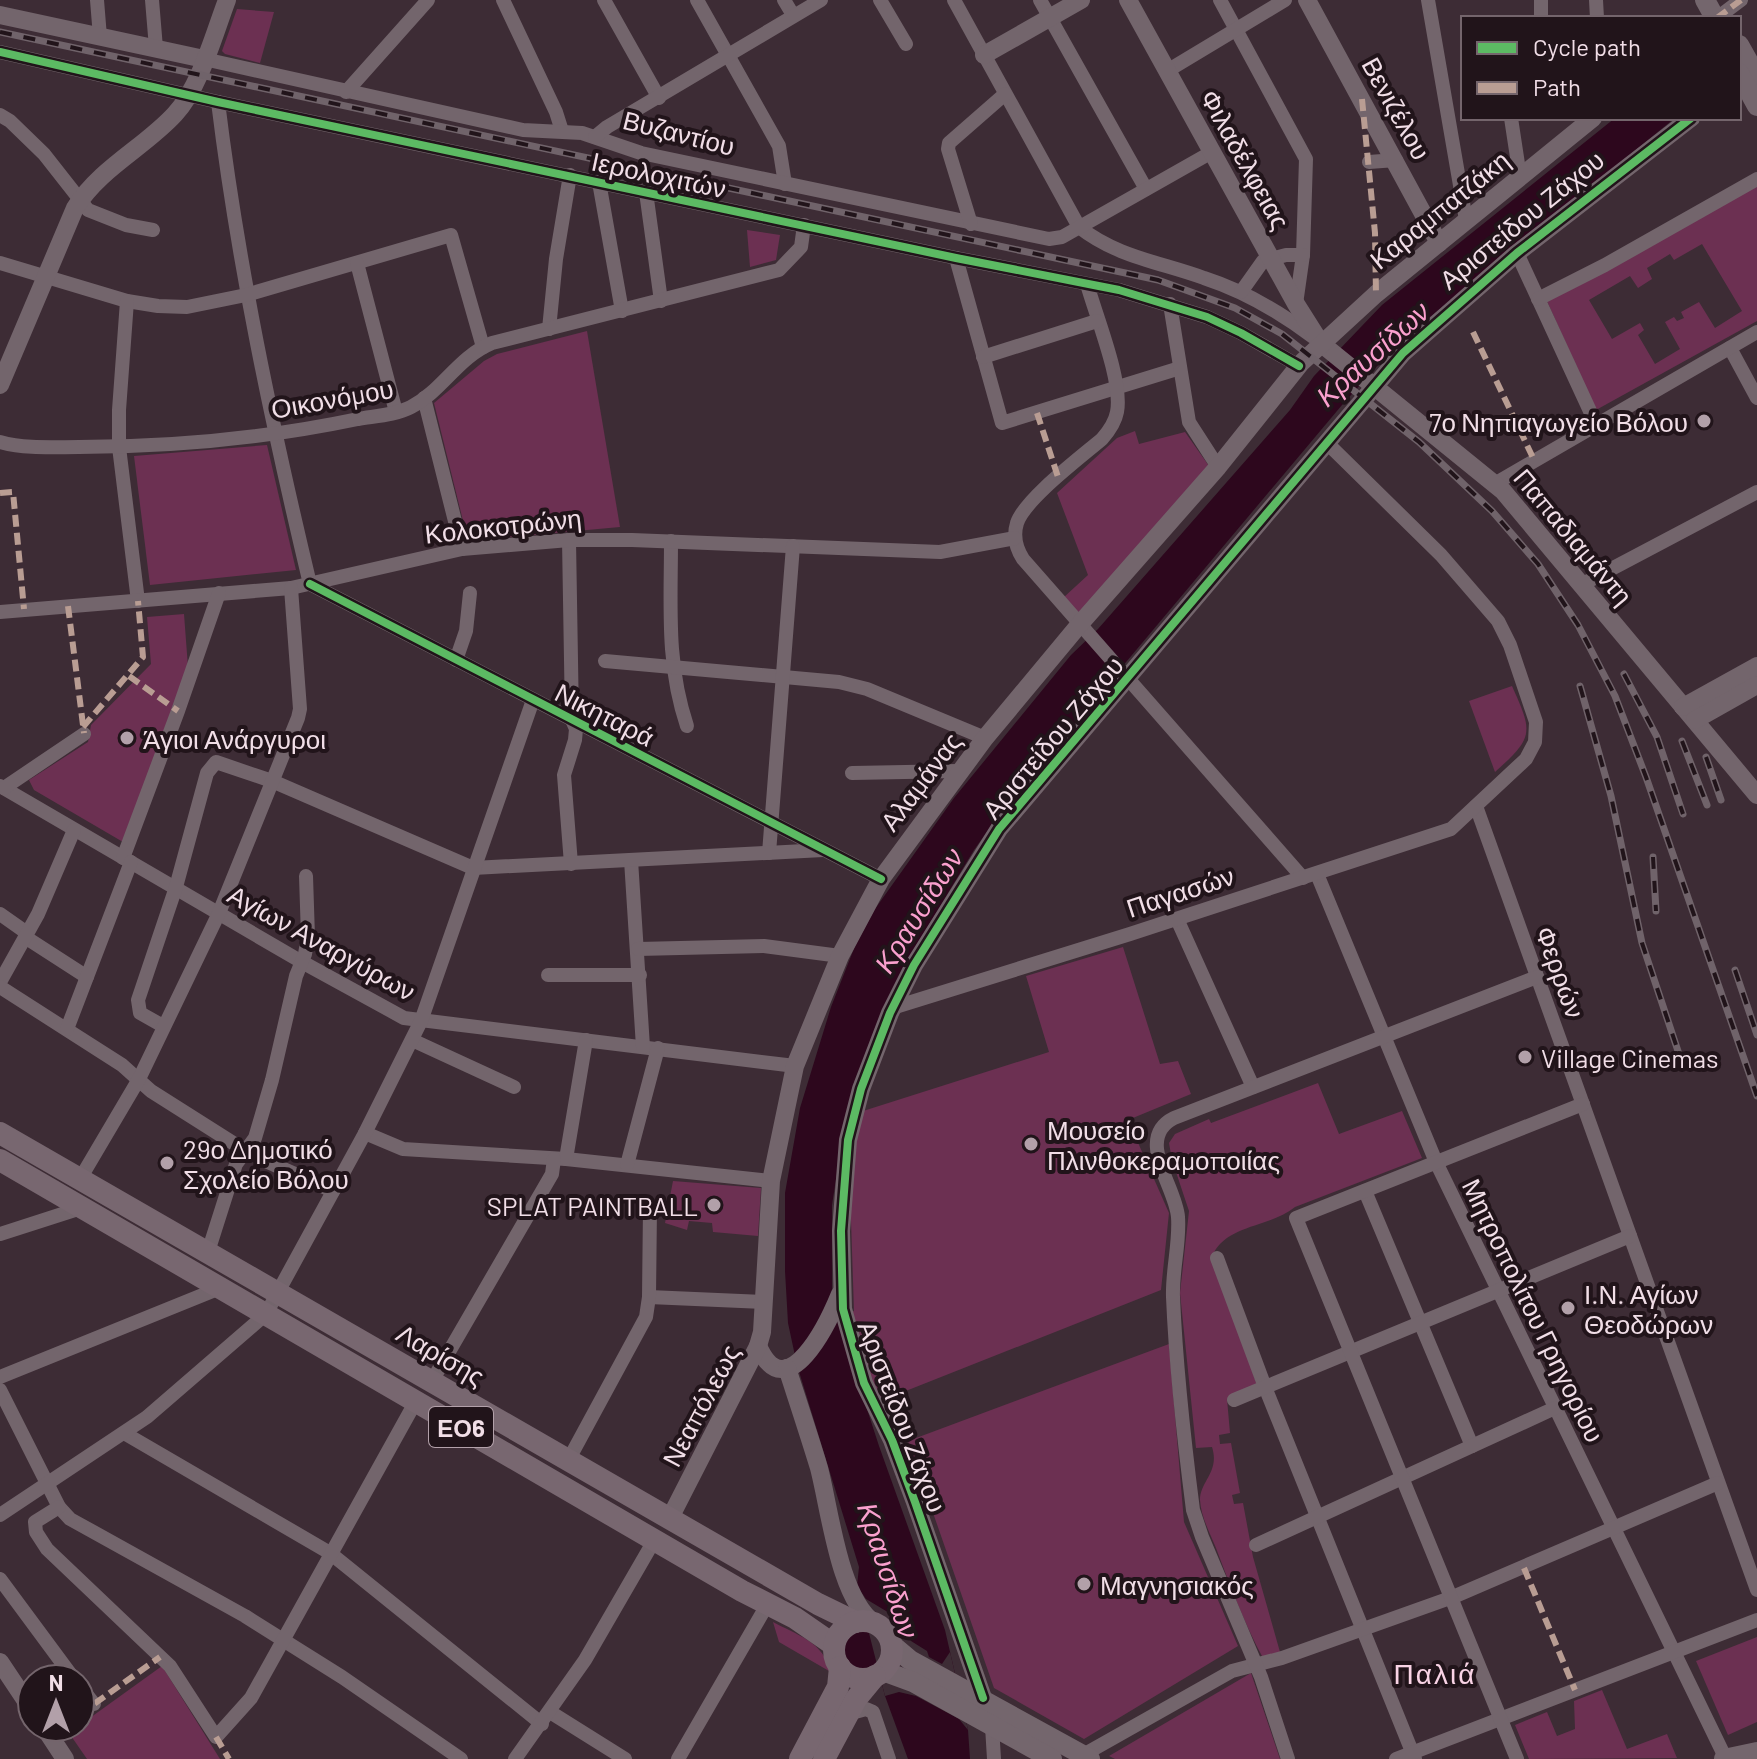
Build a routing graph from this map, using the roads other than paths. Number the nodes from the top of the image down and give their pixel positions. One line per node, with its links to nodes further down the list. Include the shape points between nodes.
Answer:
1 (97, 0): 25 (street)
2 (152, 0): 27 (street)
3 (227, 0): 31 (street)
4 (428, 0): 34 (street)
5 (503, 0): 44 (street)
6 (604, 0): 37 (street)
7 (697, 0): 29 (street)
8 (784, 0): 21 (street)
9 (821, 0): 21 (street)
10 (880, 0): 26 (street)
11 (954, 0): 30 (street)
12 (1040, 0): 23 (street)
13 (1081, 0): 23 (street)
14 (1128, 0): 32 (street, Φιλαδέλφειας)
15 (1220, 0): 24 (street)
16 (1285, 0): 24 (street)
17 (1307, 0): 47 (street, Βενιζέλου)
18 (1428, 0): 57 (street)
19 (1741, 0): 22 (street)
20 (0, 15): 25 (street, Βυζαντίου)
21 (793, 15): 29 (street)
22 (1719, 16)
23 (1050, 18): 30 (street); 54 (street)
24 (1237, 29): 32 (street); 64 (street, via 1306,159)
25 (100, 37): 27 (street, Βυζαντίου)
26 (906, 44)
27 (156, 48): 31 (street, Βυζαντίου)
28 (0, 52): 35 (street, Ιερολοχιτών)
29 (729, 53): 37 (street); 53 (street, via 779,146)
30 (984, 55): 36 (street)
31 (204, 59): 34 (street, Βυζαντίου); 35 (street)
32 (1167, 71): 46 (street, Φιλαδέλφειας)
33 (1747, 71): 39 (main road)
34 (346, 92): 44 (street, Βυζαντίου, via 523,130)
35 (189, 94): 38 (street, Ιερολοχιτών); 56 (street, via 175,114)
36 (1005, 94): 58 (street, via 949,143); 60 (street)
37 (659, 98): 45 (street)
38 (218, 102): 49 (street, Ιερολοχιτών); 72 (street)
39 (1757, 106)
40 (0, 115): 56 (street, via 44,154)
41 (1511, 120): 50 (street)
42 (1591, 120): 50 (street, Καραμπατζάκη)
43 (1688, 120): 63 (street, Αριστείδου Ζάχου)
44 (562, 131): 45 (street, Βυζαντίου)
45 (595, 137): 53 (street, Βυζαντίου, via 641,153)
46 (1212, 152): 54 (street, Βυζαντίου); 66 (street, Φιλαδέλφειας)
47 (1396, 160): 48 (street); 62 (street, Βενιζέλου)
48 (1369, 162)
49 (570, 175): 52 (street, Ιερολοχιτών); 80 (street)
50 (1520, 177): 57 (street, Καραμπατζάκη)
51 (1757, 179): 73 (street)
52 (599, 182): 55 (street, Ιερολοχιτών); 78 (street)
53 (785, 184): 58 (street, Βυζαντίου)
54 (1146, 189): 60 (street, Βυζαντίου)
55 (646, 192): 59 (street, Ιερολοχιτών); 75 (street)
56 (79, 201): 61 (street, via 108,219); 69 (street)
57 (1466, 220): 62 (street, Καραμπατζάκη)
58 (971, 224): 60 (street, Βυζαντίου, via 1049,239)
59 (804, 225): 65 (street, Ιερολοχιτών); 75 (street, Οικονόμου, via 801,247 779,270)
60 (1079, 227): 71 (street, via 1122,253)
61 (153, 230)
62 (1439, 243): 82 (street, Καραμπατζάκη)
63 (1517, 253): 73 (street); 89 (street, Αριστείδου Ζάχου)
64 (1303, 255): 66 (street); 77 (street)
65 (956, 258): 70 (street, Ιερολοχιτών); 86 (street)
66 (1271, 259): 71 (street, via 1259,264); 77 (street, Φιλαδέλφειας)
67 (0, 263): 69 (street)
68 (357, 263): 72 (street); 83 (street, via 451,235); 94 (street)
69 (45, 278): 74 (street); 84 (street)
70 (1087, 284): 76 (street, Ιερολοχιτών); 79 (street)
71 (1241, 292): 82 (street)
72 (246, 295): 74 (street, via 187,307); 96 (street)
73 (1538, 299): 95 (street)
74 (127, 301): 99 (street)
75 (661, 301): 78 (street, Οικονόμου)
76 (1170, 304): 87 (street, Ιερολοχιτών, via 1241,333); 88 (street)
77 (1296, 304): 82 (street, Φιλαδέλφειας)
78 (622, 311): 80 (street, Οικονόμου)
79 (1097, 321): 86 (street); 91 (street)
80 (549, 329): 83 (street, Οικονόμου)
81 (1757, 332): 85 (street)
82 (1324, 346): 87 (street, Αλαμάνας); 89 (street, Παπαδιαμάντη)
83 (483, 347): 92 (street, Οικονόμου)
84 (7, 348): 90 (street)
85 (1730, 348): 93 (street); 95 (street)
86 (983, 357): 91 (street, via 1002,423)
87 (1299, 366): 100 (street, Αλαμάνας)
88 (1180, 368): 91 (street); 100 (street, via 1192,431)
89 (1370, 384): 98 (street, Αριστείδου Ζάχου); 101 (street, Παπαδιαμάντη)
90 (0, 385)
91 (1117, 387): 103 (street, via 1112,426 1023,512)
92 (424, 398): 94 (street, Οικονόμου); 107 (street)
93 (1757, 398)
94 (396, 412): 96 (street, Οικονόμου)
95 (1596, 424): 101 (street)
96 (274, 434): 99 (street, Οικονόμου); 108 (street)
97 (0, 442): 99 (street, Οικονόμου)
98 (1327, 443): 121 (street, Αριστείδου Ζάχου); 134 (street, via 1462,577 1498,621 1510,645 1534,715 1535,739 1523,762)
99 (119, 447): 113 (street)
100 (1218, 467): 115 (street, Αλαμάνας)
101 (1496, 483): 109 (street, Παπαδιαμάντη)
102 (1757, 492): 109 (street)
103 (1015, 538): 106 (street, Κολοκοτρώνη, via 940,552); 115 (street, Μητροπολίτου Γρηγορίου, via 1023,559)
104 (569, 540): 105 (street, Κολοκοτρώνη); 107 (street, Κολοκοτρώνη); 125 (street)
105 (671, 541): 106 (street, Κολοκοτρώνη); 118 (street)
106 (793, 546): 120 (street)
107 (462, 549): 108 (street, Κολοκοτρώνη)
108 (310, 584): 110 (street, Κολοκοτρώνη); 116 (street, Νικηταρά)
109 (1581, 585): 124 (street, Παπαδιαμάντη)
110 (291, 588): 111 (street, Κολοκοτρώνη); 131 (street, via 300,709)
111 (219, 593): 113 (street, Κολοκοτρώνη); 139 (street)
112 (470, 593): 116 (street)
113 (138, 601): 114 (street, Κολοκοτρώνη)
114 (0, 612)
115 (1079, 625): 121 (street, Μητροπολίτου Γρηγορίου); 128 (street, Αλαμάνας)
116 (456, 660): 123 (street, Νικηταρά)
117 (605, 661): 118 (street)
118 (672, 666): 120 (street); 126 (street)
119 (1757, 666): 124 (street)
120 (782, 675): 128 (street, via 867,689); 135 (street)
121 (1126, 680): 144 (street, Μητροπολίτου Γρηγορίου); 159 (street, Αριστείδου Ζάχου, via 999,829)
122 (1757, 685): 124 (street)
123 (533, 700): 125 (street, Νικηταρά); 142 (street)
124 (1689, 713): 133 (street, Παπαδιαμάντη)
125 (572, 720): 135 (street, Νικηταρά); 141 (street, via 575,740 564,775)
126 (687, 726)
127 (84, 734): 132 (street)
128 (985, 738): 129 (street, Αλαμάνας)
129 (958, 771): 130 (street); 145 (street, Αλαμάνας)
130 (852, 773)
131 (272, 781): 142 (street); 146 (street, via 221,762 212,764); 147 (street)
132 (2, 787): 136 (street, Αγίων Αναργύρων)
133 (1757, 795)
134 (1476, 806): 144 (street, Παγασών, via 1451,829); 157 (street, Φερρών)
135 (771, 823): 137 (street, Νικηταρά); 138 (street)
136 (74, 830): 139 (street, Αγίων Αναργύρων); 150 (street)
137 (823, 850): 138 (street); 145 (street, Νικηταρά)
138 (769, 853): 140 (street)
139 (127, 860): 146 (street, Αγίων Αναργύρων); 156 (street)
140 (631, 860): 141 (street); 151 (street)
141 (571, 864): 142 (street)
142 (473, 868): 160 (street)
143 (306, 876): 153 (street, via 307,944)
144 (1310, 876): 149 (street, Παγασών); 163 (street, Μητροπολίτου Γρηγορίου)
145 (881, 879): 152 (street, Αλαμάνας)
146 (176, 887): 147 (street, Αγίων Αναργύρων); 161 (street, via 138,1005 140,1013)
147 (219, 913): 153 (street, Αγίων Αναργύρων); 161 (street)
148 (0, 914): 150 (street)
149 (1177, 919): 159 (street, Παγασών); 170 (street)
150 (26, 935): 156 (street); 158 (street)
151 (638, 949): 152 (street, via 764,946); 155 (street)
152 (840, 956): 167 (street, Αλαμάνας)
153 (302, 962): 160 (street, Αγίων Αναργύρων, via 387,1011); 174 (street, via 272,1080)
154 (548, 975): 155 (street)
155 (640, 975): 166 (street)
156 (87, 977): 162 (street)
157 (1537, 977): 163 (street); 171 (street, Φερρών)
158 (0, 984): 162 (street)
159 (892, 1008): 193 (street, Αριστείδου Ζάχου, via 850,1131)
160 (421, 1021): 164 (street); 165 (street, Αγίων Αναργύρων)
161 (163, 1026): 168 (street)
162 (67, 1029): 168 (street)
163 (1383, 1035): 170 (street); 177 (street, Μητροπολίτου Γρηγορίου)
164 (412, 1040): 169 (street); 173 (street)
165 (586, 1040): 166 (street, Αγίων Αναργύρων); 175 (street)
166 (651, 1048): 167 (street, Αγίων Αναργύρων); 178 (street)
167 (795, 1066): 180 (street, Αλαμάνας)
168 (139, 1079): 174 (street); 179 (street)
169 (514, 1087)
170 (1253, 1087): 234 (street, via 1169,1120 1158,1131 1157,1150 1178,1215 1174,1312 1193,1510)
171 (1583, 1104): 177 (street); 186 (street, Φερρών)
172 (0, 1133): 179 (main road, Λαρίσης / ΕΟ6)
173 (365, 1133): 175 (street, via 403,1149); 181 (street)
174 (247, 1151): 181 (street); 187 (street, via 236,1164)
175 (560, 1159): 178 (street); 201 (street)
176 (0, 1160): 184 (main road, Λαρίσης / ΕΟ6)
177 (1436, 1162): 182 (street); 190 (street, Μητροπολίτου Γρηγορίου)
178 (627, 1165): 180 (street)
179 (80, 1179): 187 (main road, Λαρίσης / ΕΟ6)
180 (771, 1181): 194 (street, Αλαμάνας)
181 (333, 1191): 191 (street)
182 (1365, 1191): 196 (street); 198 (street, via 1296,1218)
183 (650, 1207): 192 (street)
184 (81, 1208): 185 (street); 189 (main road, Λαρίσης / ΕΟ6)
185 (0, 1234)
186 (1630, 1236): 190 (street); 212 (street, Φερρών)
187 (208, 1252): 191 (main road, Λαρίσης / ΕΟ6)
188 (1217, 1258): 202 (street)
189 (220, 1288): 195 (main road, Λαρίσης / ΕΟ6); 200 (street)
190 (1498, 1290): 196 (street); 206 (street, Μητροπολίτου Γρηγορίου)
191 (277, 1292): 195 (street); 201 (main road, Λαρίσης / ΕΟ6)
192 (649, 1297): 194 (street); 209 (street, via 646,1317)
193 (838, 1300): 199 (street, via 807,1355); 238 (street, Αριστείδου Ζάχου)
194 (764, 1302): 197 (street, Αλαμάνας)
195 (266, 1314): 205 (main road, Λαρίσης / ΕΟ6); 207 (street)
196 (1420, 1323): 198 (street); 208 (street)
197 (758, 1346): 199 (street, Νεαπόλεως, via 769,1363); 216 (street, Νεαπόλεως)
198 (1351, 1351): 202 (street); 210 (street)
199 (792, 1367): 225 (street, via 845,1577)
200 (0, 1377)
201 (432, 1381): 209 (main road, Λαρίσης / ΕΟ6)
202 (1265, 1387): 204 (street); 215 (street)
203 (0, 1390): 211 (street)
204 (1234, 1400)
205 (416, 1401): 218 (main road, Λαρίσης / ΕΟ6); 220 (street)
206 (1555, 1408): 208 (street); 217 (street, Μητροπολίτου Γρηγορίου)
207 (124, 1433): 211 (street); 220 (street)
208 (1472, 1446): 210 (street)
209 (569, 1459): 216 (main road, Λαρίσης / ΕΟ6)
210 (1404, 1477): 215 (street); 223 (street)
211 (47, 1481): 213 (street); 214 (street)
212 (1718, 1483): 217 (street); 222 (street, Φερρών)
213 (59, 1507): 228 (street, via 79,1527); 228 (street, via 37,1519 34,1527 53,1557 170,1666 216,1737 244,1708)
214 (0, 1515)
215 (1318, 1517): 219 (street); 227 (street)
216 (670, 1518): 225 (main road, Λαρίσης / ΕΟ6, via 818,1604)
217 (1613, 1529): 223 (street); 231 (street, Μητροπολίτου Γρηγορίου)
218 (655, 1539): 224 (main road, Λαρίσης / ΕΟ6); 240 (street)
219 (1256, 1545)
220 (330, 1553): 228 (street); 240 (street)
221 (0, 1579): 233 (street)
222 (1757, 1590)
223 (1453, 1597): 227 (street); 241 (street)
224 (767, 1605): 230 (main road, Λαρίσης / ΕΟ6); 249 (street)
225 (865, 1620): 229 (main road, ΕΟ6, via 885,1631); 230 (main road, via 840,1632)
226 (1757, 1620): 231 (street)
227 (1363, 1630): 234 (street); 244 (street)
228 (285, 1641): 247 (street)
229 (891, 1644): 236 (main road, via 890,1659); 238 (main road, via 910,1660)
230 (834, 1645): 235 (main road)
231 (1673, 1652): 241 (street); 258 (street, Μητροπολίτου Γρηγορίου)
232 (0, 1662): 237 (street)
233 (62, 1663)
234 (1256, 1663): 245 (street, via 1228,1673); 255 (street)
235 (840, 1667): 236 (main road, via 856,1678); 250 (main road, via 838,1687)
236 (879, 1674): 239 (main road); 242 (main road, via 901,1676)
237 (16, 1686)
238 (983, 1698): 245 (main road)
239 (848, 1714): 251 (main road); 252 (street, via 873,1712)
240 (546, 1718): 246 (street); 248 (street)
241 (1501, 1719): 244 (street); 257 (street)
242 (992, 1726): 253 (street); 254 (main road)
243 (1757, 1752): 258 (main road)
244 (1413, 1756): 256 (street)
245 (1086, 1757)
246 (622, 1758)
247 (461, 1759)
248 (515, 1759)
249 (678, 1759)
250 (800, 1759)
251 (824, 1759)
252 (889, 1759)
253 (994, 1759)
254 (1052, 1759)
255 (1288, 1759)
256 (1396, 1759)
257 (1517, 1759)
258 (1725, 1759)

